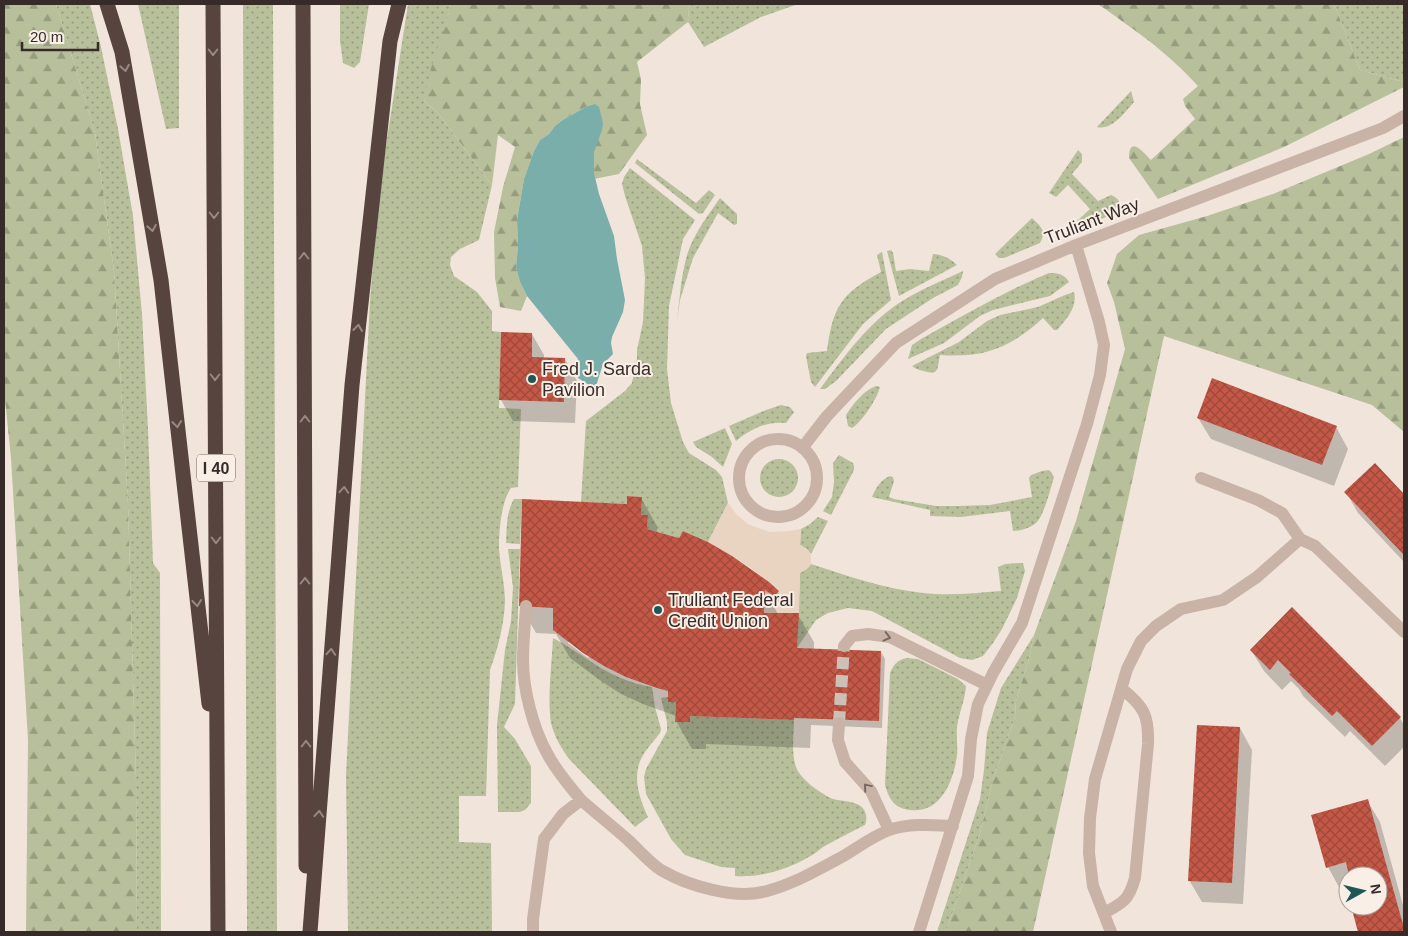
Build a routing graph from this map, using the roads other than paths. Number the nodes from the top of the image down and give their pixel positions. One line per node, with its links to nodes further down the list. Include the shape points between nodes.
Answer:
1 (107, 4): 16 (highway, one-way to 16, via 122,52 160,280)
2 (213, 4): 16 (highway, I 40, one-way to 16)
3 (303, 4): 22 (highway, one-way to 3)
4 (399, 4): 22 (highway, one-way to 4, via 352,385 390,41)
5 (1404, 116): 6 (street, Truliant Way, via 1383,128)
6 (1076, 245): 7 (street, Truliant Way, via 995,279 896,344 827,416); 13 (street, via 1100,322 1104,345 1100,375 1022,623)
7 (803, 447): 7 (street, via 786,439 772,439 747,452 738,479 741,493 752,508 764,516 775,518 789,517 807,506 818,481 812,457)
8 (1201, 478): 9 (street, via 1282,513)
9 (1300, 539): 11 (street, via 1315,546); 14 (street, via 1258,577 1223,600 1181,609 1156,626 1141,641 1127,669)
10 (526, 606): 17 (street, via 524,682 531,712 547,754)
11 (1404, 632)
12 (844, 646): 13 (street, one-way to 13, via 852,636 890,637)
13 (987, 686): 18 (street, via 978,704 970,739 968,776)
14 (1122, 689): 20 (street, via 1095,779 1090,818 1089,853 1093,886); 20 (street, via 1134,698 1147,720 1148,744 1132,892 1119,905)
15 (839, 723): 19 (street, one-way to 15, via 871,791 845,762 838,740)
16 (217, 778): 21 (highway, I 40)
17 (581, 800): 19 (street, via 660,869 712,890 738,893 765,892 805,877); 23 (street, via 563,814 544,839)
18 (953, 826): 19 (street, via 923,824); 24 (street)
19 (889, 830)
20 (1104, 913): 25 (street)
21 (218, 932)
22 (308, 932)
23 (533, 932)
24 (919, 932)
25 (1111, 932)

